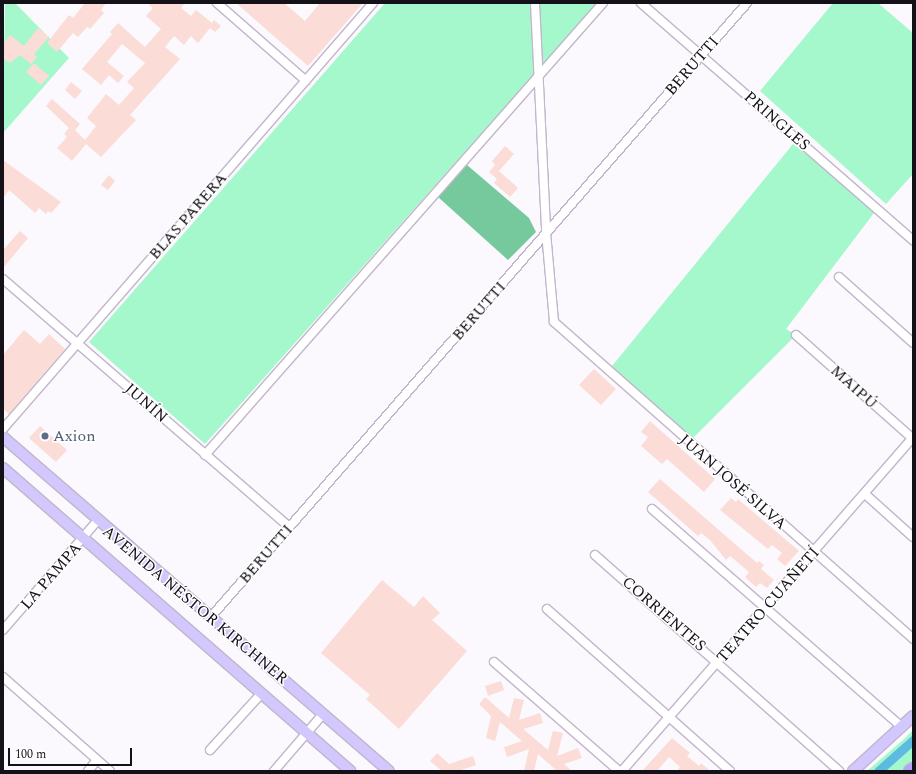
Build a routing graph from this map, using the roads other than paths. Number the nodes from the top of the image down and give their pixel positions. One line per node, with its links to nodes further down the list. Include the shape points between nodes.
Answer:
1 (217, 3): 9 (street)
2 (373, 3): 9 (street, BLAS PARERA)
3 (535, 3): 8 (street)
4 (603, 3): 8 (street)
5 (641, 3): 7 (street, PRINGLES)
6 (747, 3): 7 (street, BERUTTI)
7 (702, 55): 10 (street, BERUTTI); 11 (street, PRINGLES)
8 (540, 75): 10 (street); 20 (street)
9 (306, 81): 15 (street, BLAS PARERA)
10 (546, 232): 25 (street, BERUTTI); 28 (street, JUAN JOSÉ SILVA, via 554,322)
11 (913, 240)
12 (839, 276): 16 (street)
13 (3, 278): 15 (street, JUNÍN)
14 (796, 335): 19 (street, MAIPÚ)
15 (78, 343): 17 (street, BLAS PARERA); 20 (street, JUNÍN)
16 (913, 343)
17 (3, 429)
18 (3, 437): 24 (main road, AVENIDA NÉSTOR KIRCHNER)
19 (913, 438): 22 (street, TEATRO CUAÑETÍ)
20 (205, 454): 25 (street, JUNÍN)
21 (3, 468): 27 (main road, AVENIDA NÉSTOR KIRCHNER)
22 (865, 494): 26 (street); 28 (street, TEATRO CUAÑETÍ)
23 (652, 509): 30 (street)
24 (98, 521): 27 (street, LA PAMPA); 32 (main road, AVENIDA NÉSTOR KIRCHNER)
25 (290, 527): 32 (street, BERUTTI)
26 (913, 537)
27 (83, 538): 33 (street, LA PAMPA); 38 (main road, AVENIDA NÉSTOR KIRCHNER)
28 (813, 552): 30 (street, TEATRO CUAÑETÍ); 34 (street, JUAN JOSÉ SILVA)
29 (595, 555): 35 (street, CORRIENTES)
30 (764, 608): 35 (street, TEATRO CUAÑETÍ); 42 (street)
31 (546, 609): 41 (street)
32 (210, 618): 39 (main road, AVENIDA NÉSTOR KIRCHNER)
33 (3, 630)
34 (913, 639)
35 (718, 661): 41 (street, TEATRO CUAÑETÍ); 54 (street, CORRIENTES)
36 (494, 662): 52 (street)
37 (3, 677): 45 (street)
38 (261, 694): 43 (main road, AVENIDA NÉSTOR KIRCHNER); 44 (street)
39 (323, 714): 43 (street); 51 (main road, AVENIDA NÉSTOR KIRCHNER)
40 (913, 716): 42 (main road)
41 (669, 717): 52 (street, TEATRO CUAÑETÍ); 53 (street)
42 (902, 727): 55 (main road)
43 (306, 733): 49 (street); 50 (main road, AVENIDA NÉSTOR KIRCHNER)
44 (210, 750)
45 (97, 760): 47 (street); 48 (street)
46 (913, 769): 56 (highway)
47 (88, 771)
48 (110, 771)
49 (274, 771)
50 (350, 771)
51 (389, 771)
52 (621, 771)
53 (730, 771)
54 (839, 771)
55 (853, 771)
56 (910, 771)

